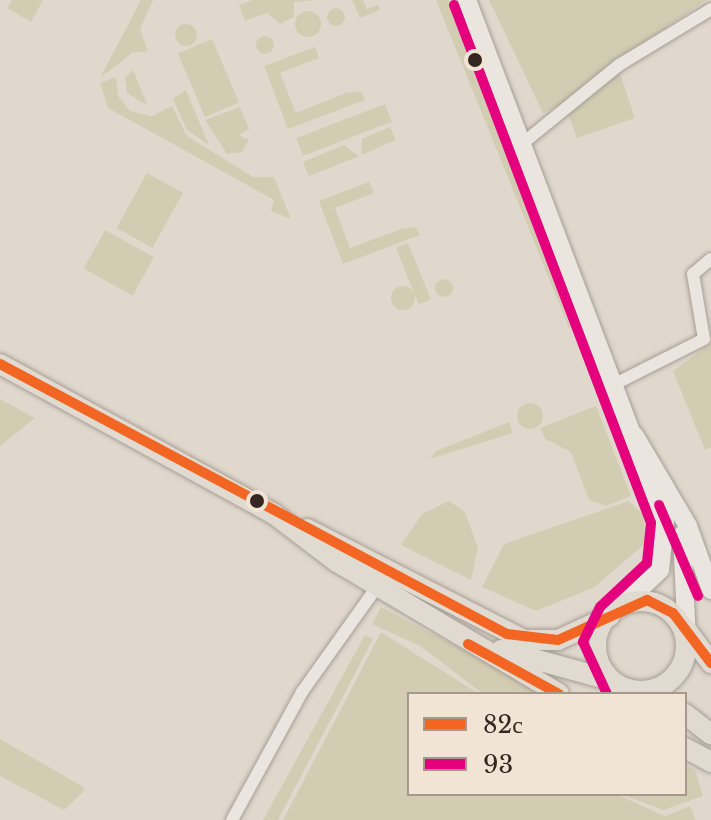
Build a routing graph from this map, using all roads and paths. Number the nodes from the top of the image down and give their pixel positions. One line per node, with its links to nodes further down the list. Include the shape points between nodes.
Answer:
1 (467, 0): 3 (main road)
2 (711, 9): 3 (street, via 619,65)
3 (523, 143): 6 (main road)
4 (711, 259): 6 (street, via 693,274 704,339)
5 (0, 364): 9 (main road)
6 (613, 385): 7 (main road)
7 (630, 428): 8 (main road); 11 (main road, via 668,537 660,570)
8 (675, 505): 10 (main road); 13 (main road)
9 (380, 577): 11 (main road, via 524,640 558,640); 12 (main road); 25 (street, via 302,692)
10 (711, 590)
11 (616, 610): 13 (main road, via 655,602); 15 (main road, via 597,645)
12 (425, 613): 15 (main road, via 524,660); 16 (main road)
13 (684, 632): 14 (main road); 18 (main road, via 669,681)
14 (711, 663)
15 (610, 680): 17 (main road)
16 (556, 692)
17 (638, 692)
18 (642, 692)
19 (687, 714): 21 (street)
20 (687, 715): 22 (main road)
21 (711, 723)
22 (711, 734)
23 (687, 749): 24 (main road)
24 (711, 762)
25 (232, 820)

